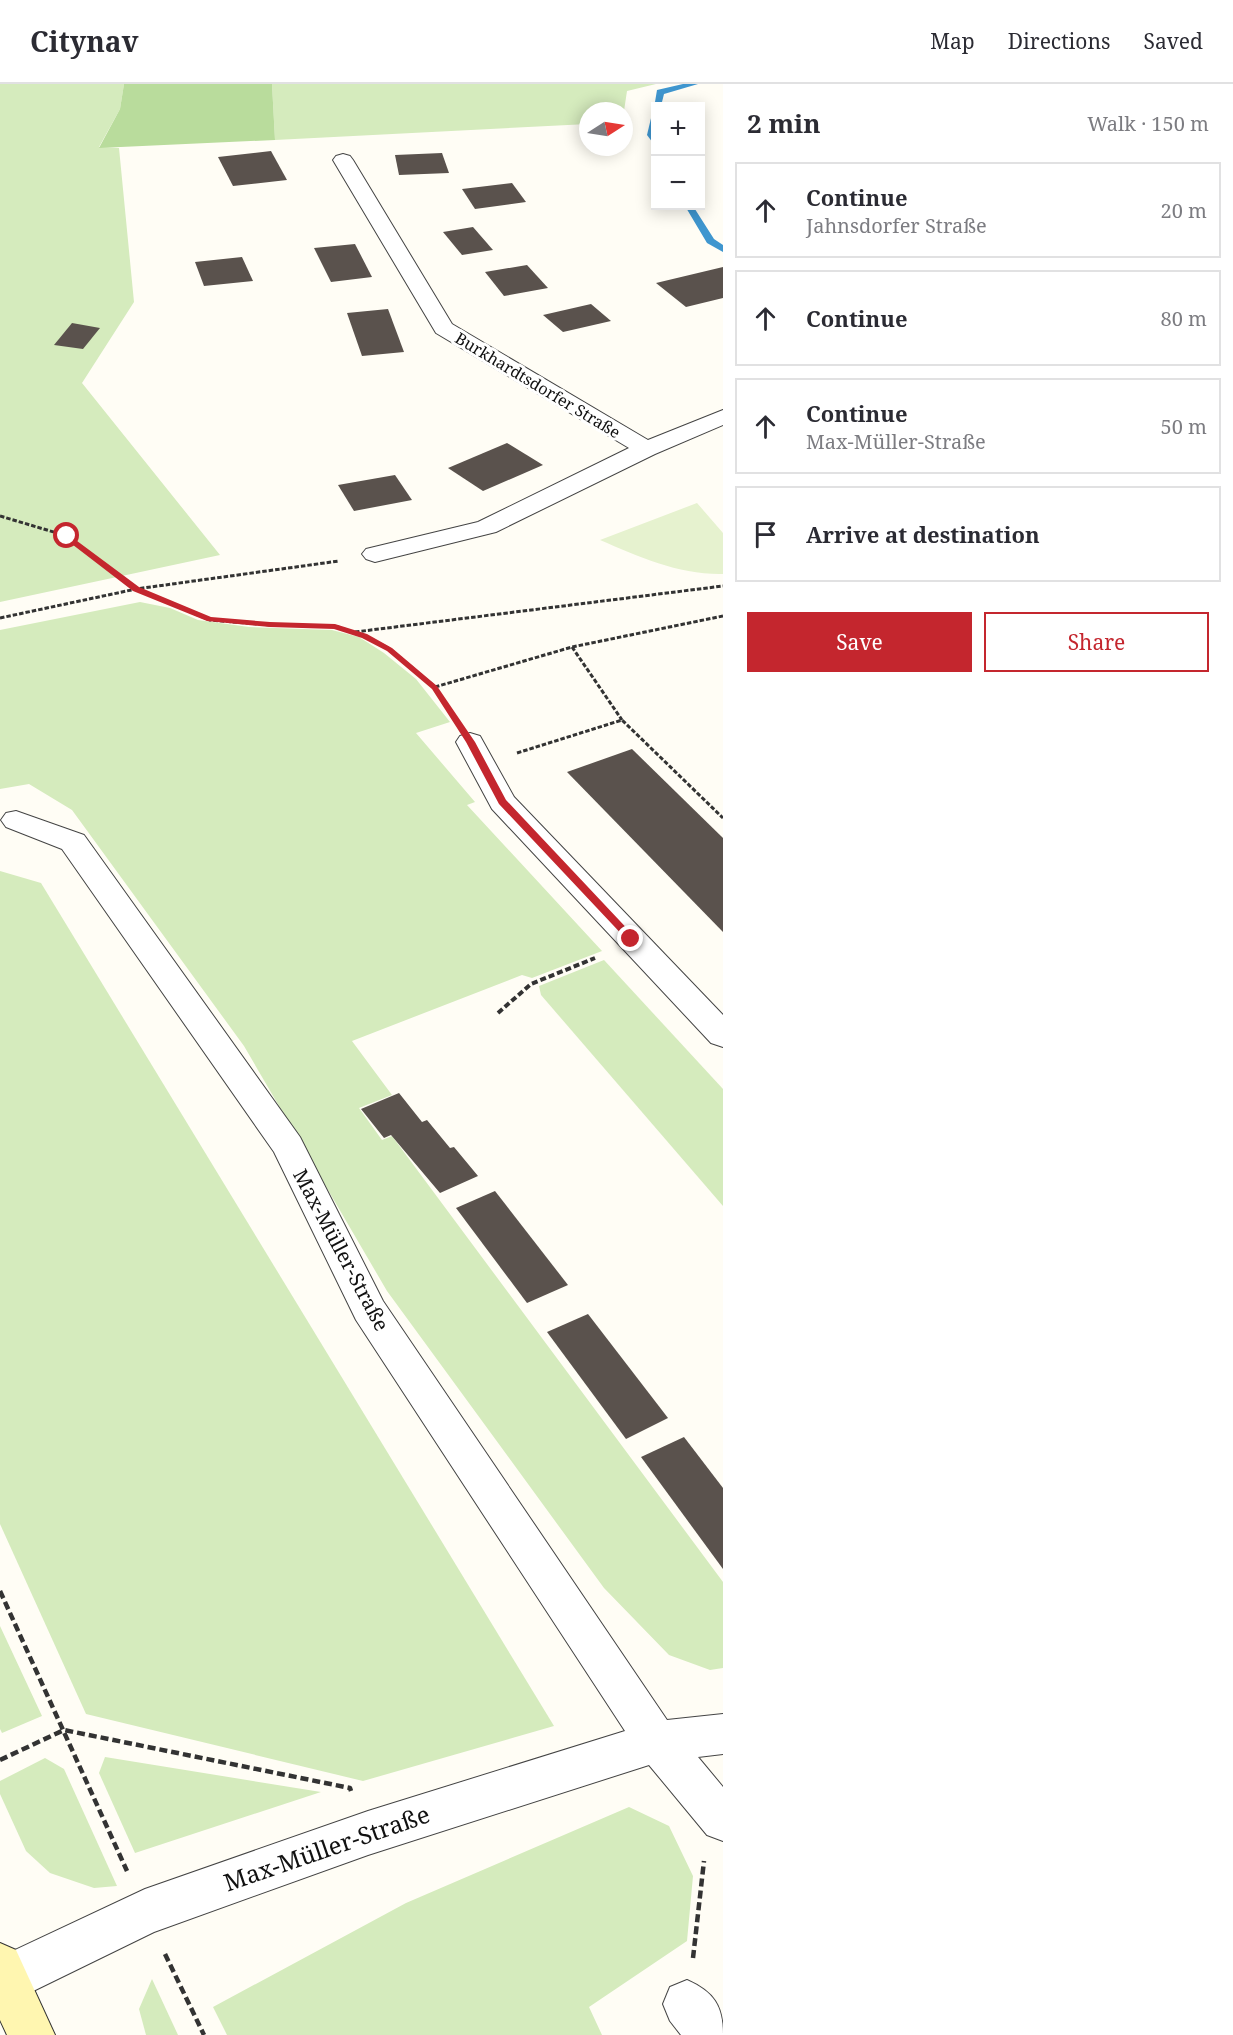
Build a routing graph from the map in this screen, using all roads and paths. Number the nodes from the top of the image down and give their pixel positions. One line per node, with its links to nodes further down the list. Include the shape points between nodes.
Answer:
1 (343, 160): 3 (street, Burkhardtsdorfer Straße, via 444,328)
2 (723, 417): 3 (street, Burkhardtsdorfer Straße)
3 (646, 449): 5 (street, Burkhardtsdorfer Straße, via 487,527)
4 (0, 516): 7 (path, via 67,536)
5 (375, 554): 7 (path)
6 (723, 586): 10 (path)
7 (136, 589): 9 (path); 10 (path, via 210,620 335,626)
8 (723, 616): 11 (path)
9 (0, 618)
10 (353, 632): 12 (path, via 390,649)
11 (572, 647): 12 (path); 13 (path)
12 (435, 687): 14 (path)
13 (622, 720): 14 (path); 15 (path)
14 (476, 753): 19 (street, via 502,802)
15 (723, 818)
16 (16, 820): 23 (street, Max-Müller-Straße, via 72,842 288,1146 369,1310)
17 (604, 954): 18 (path, via 531,984)
18 (498, 1013)
19 (723, 1035)
20 (0, 1591): 21 (path)
21 (64, 1730): 24 (path); 26 (path, via 350,1788); 27 (path)
22 (723, 1734): 23 (street, Max-Müller-Straße)
23 (657, 1742): 25 (street, Max-Müller-Straße); 26 (street, Max-Müller-Straße)
24 (0, 1760)
25 (717, 1813): 29 (path)
26 (368, 1833): 27 (street, Max-Müller-Straße)
27 (145, 1912): 28 (street, Max-Müller-Straße); 31 (path)
28 (3, 1973): 30 (main road)
29 (698, 2020)
30 (31, 2035)
31 (204, 2035)

